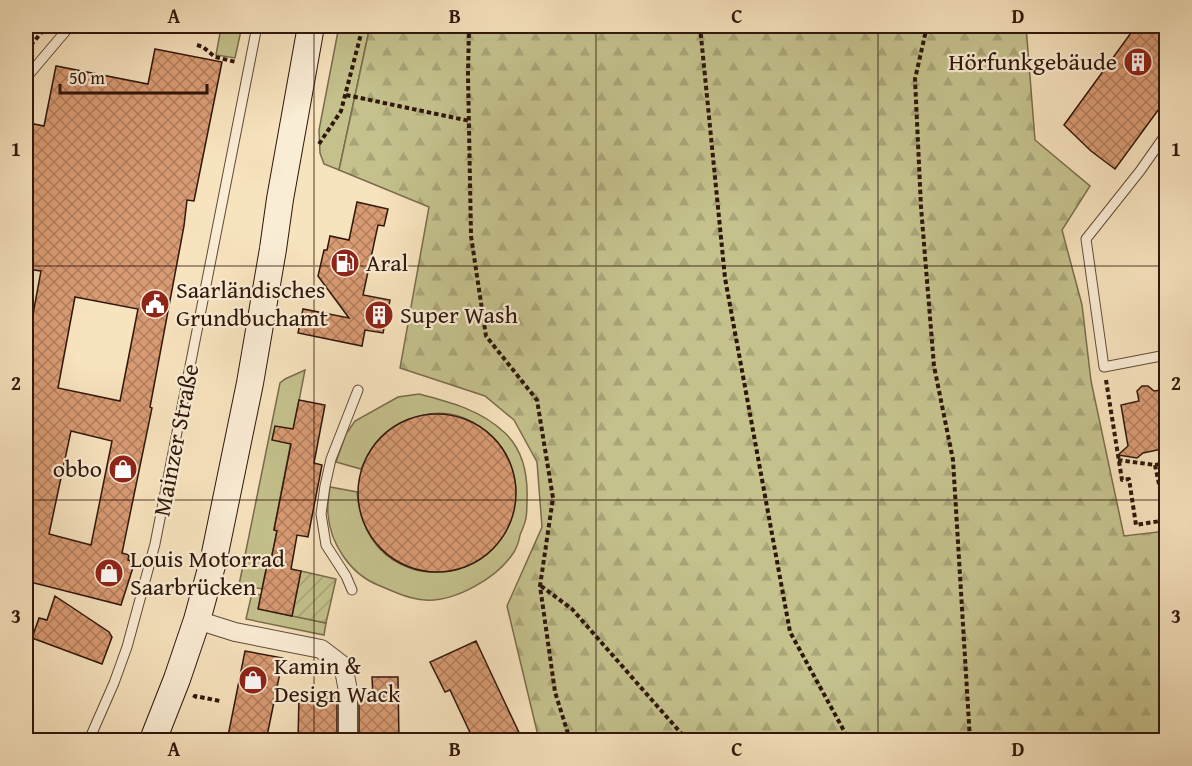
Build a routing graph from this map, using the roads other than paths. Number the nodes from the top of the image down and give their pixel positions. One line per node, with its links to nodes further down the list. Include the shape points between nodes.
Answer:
1 (70, 26): 4 (lane)
2 (257, 26): 10 (lane, Mainzer Straße, via 155,544 127,647)
3 (311, 26): 9 (main road, via 250,383 214,558)
4 (26, 78)
5 (1167, 134): 6 (lane, via 1086,239 1104,367)
6 (1167, 355)
7 (357, 390): 8 (lane, via 331,459 321,514 326,545)
8 (352, 590)
9 (197, 620): 11 (main road); 12 (street, via 235,632 321,649 342,665 348,691)
10 (89, 741)
11 (153, 741)
12 (348, 741)

